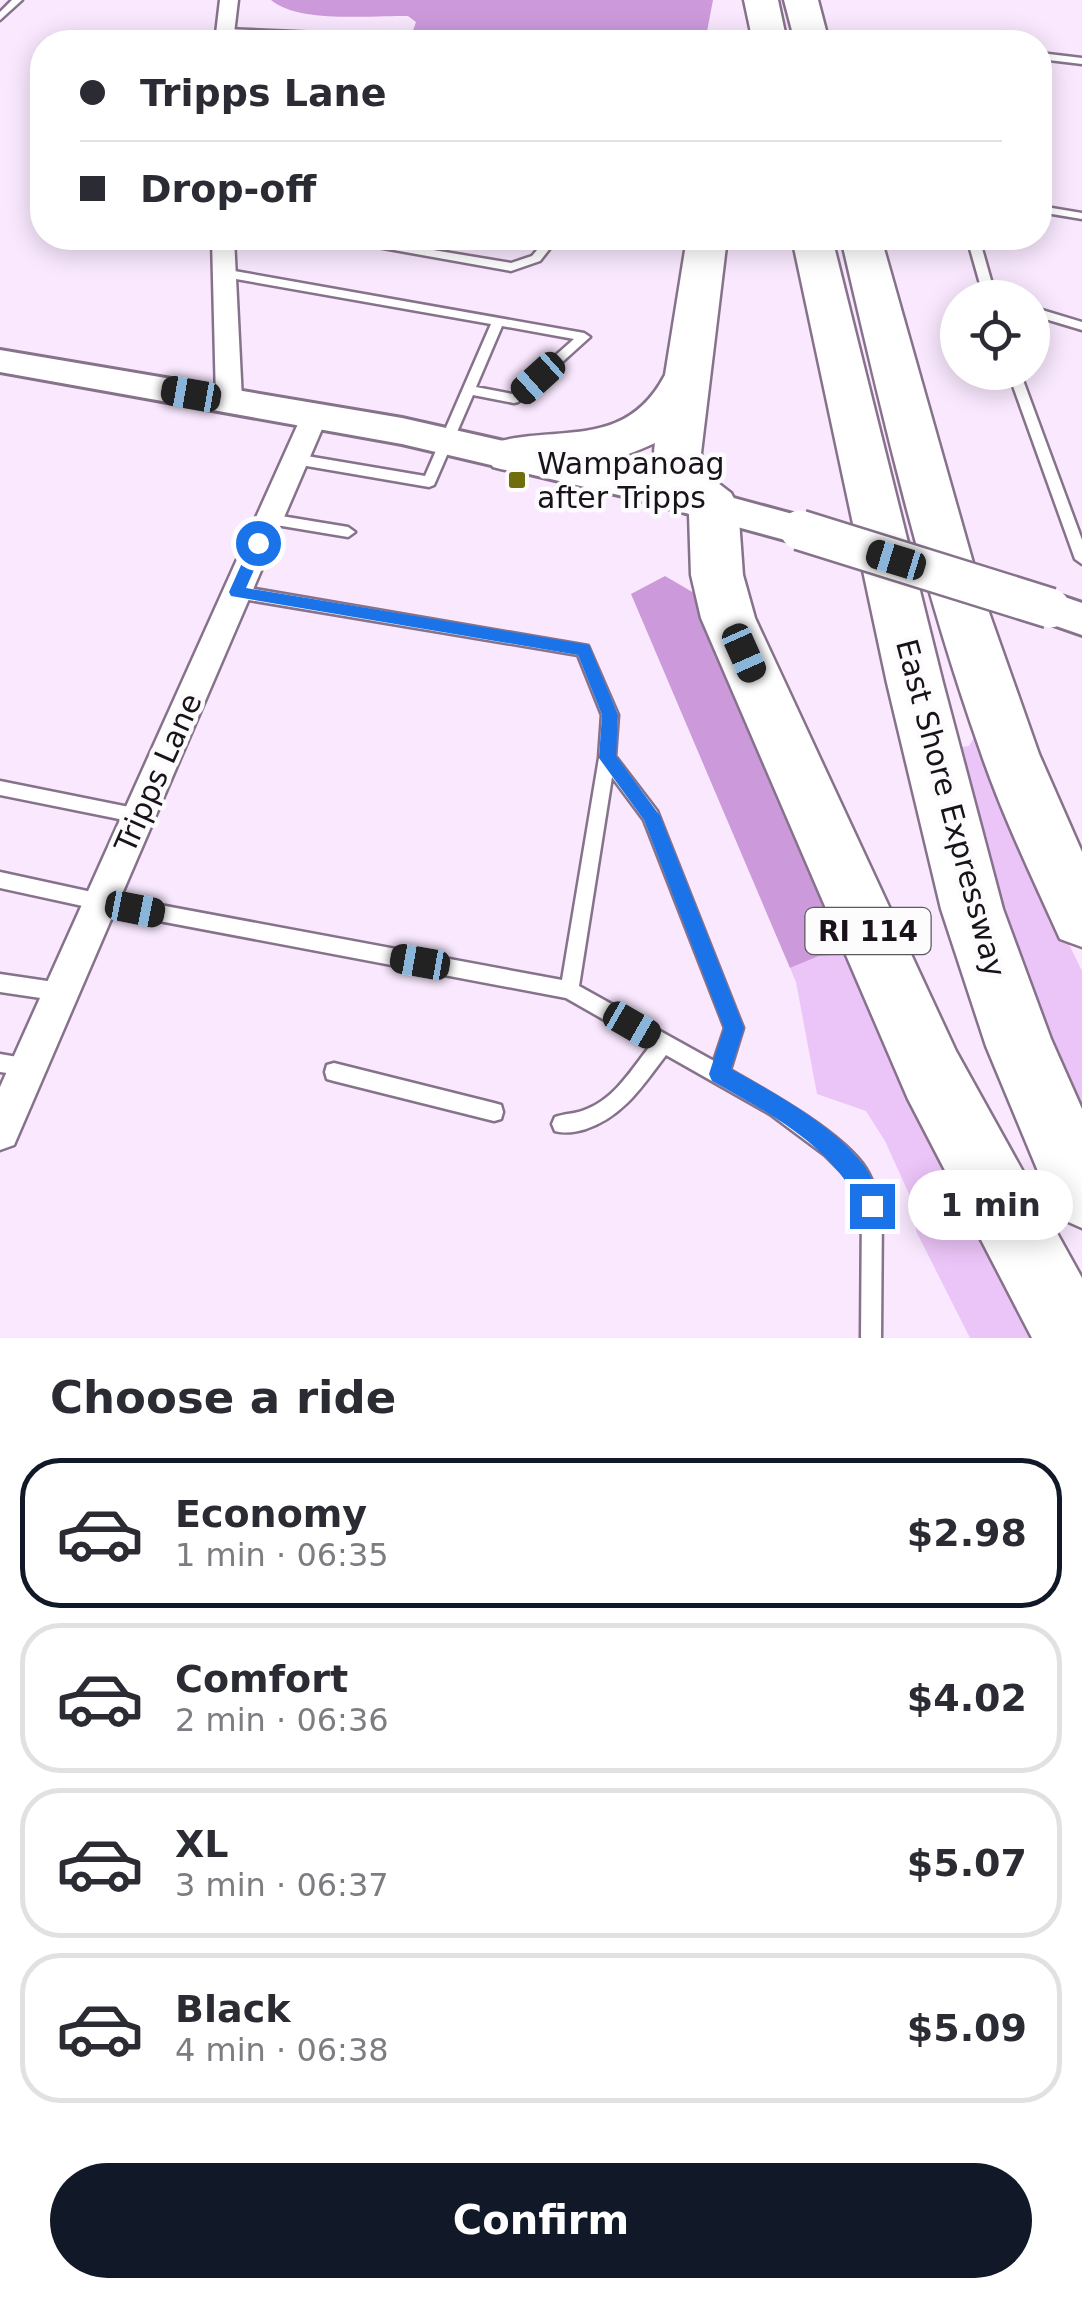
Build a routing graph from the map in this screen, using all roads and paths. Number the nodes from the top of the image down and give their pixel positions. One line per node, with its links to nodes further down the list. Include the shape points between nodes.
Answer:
1 (17, 0): 5 (lane)
2 (229, 0): 6 (street)
3 (761, 0): 7 (highway)
4 (801, 0): 8 (highway)
5 (0, 17)
6 (225, 30)
7 (767, 30)
8 (809, 30)
9 (1052, 57): 10 (lane)
10 (1082, 61)
11 (1052, 210): 12 (lane)
12 (1082, 216)
13 (223, 250): 20 (street)
14 (413, 250): 15 (lane, via 511,267 531,265)
15 (545, 250)
16 (704, 250): 26 (highway)
17 (815, 250): 56 (highway, East Shore Expressway, via 972,909)
18 (864, 250): 45 (highway, East Shore Expressway, via 990,705)
19 (977, 250): 21 (lane)
20 (222, 273): 23 (lane); 29 (street)
21 (985, 280)
22 (1050, 317): 24 (lane)
23 (498, 321): 27 (lane); 27 (lane, via 584,337 514,399)
24 (1082, 326)
25 (0, 361): 29 (main road)
26 (688, 375): 32 (highway, via 667,413 641,430 576,452); 34 (highway, via 678,468 689,489)
27 (469, 390): 31 (lane)
28 (1021, 390): 37 (lane)
29 (230, 400): 30 (main road)
30 (315, 415): 31 (main road); 33 (street, Tripps Lane)
31 (447, 441): 32 (main road); 33 (lane, via 429,482)
32 (510, 455): 34 (main road)
33 (295, 460): 35 (street, Tripps Lane)
34 (713, 506): 39 (main road, bridge); 58 (highway, RI 114, via 717,575 728,618 902,1006 1006,1220)
35 (269, 518): 36 (lane); 38 (street, Tripps Lane)
36 (348, 532)
37 (1082, 559)
38 (237, 592): 40 (lane, via 584,650 610,715); 42 (street, Tripps Lane)
39 (1066, 614)
40 (608, 758): 47 (lane); 52 (lane, via 651,816 734,1028)
41 (0, 788): 42 (lane)
42 (139, 816): 44 (street, Tripps Lane)
43 (0, 880): 44 (lane)
44 (100, 902): 47 (lane); 48 (street, Tripps Lane)
45 (1082, 918)
46 (0, 983): 48 (lane)
47 (569, 990): 49 (lane)
48 (61, 992): 50 (street, Tripps Lane)
49 (664, 1043): 52 (lane); 54 (lane, via 604,1114)
50 (14, 1065): 55 (street, Tripps Lane)
51 (334, 1072): 53 (lane)
52 (719, 1074): 57 (lane, via 777,1107 858,1174 872,1206)
53 (494, 1112)
54 (562, 1124)
55 (0, 1130)
56 (1082, 1192)
57 (870, 1338)
58 (1075, 1338)

